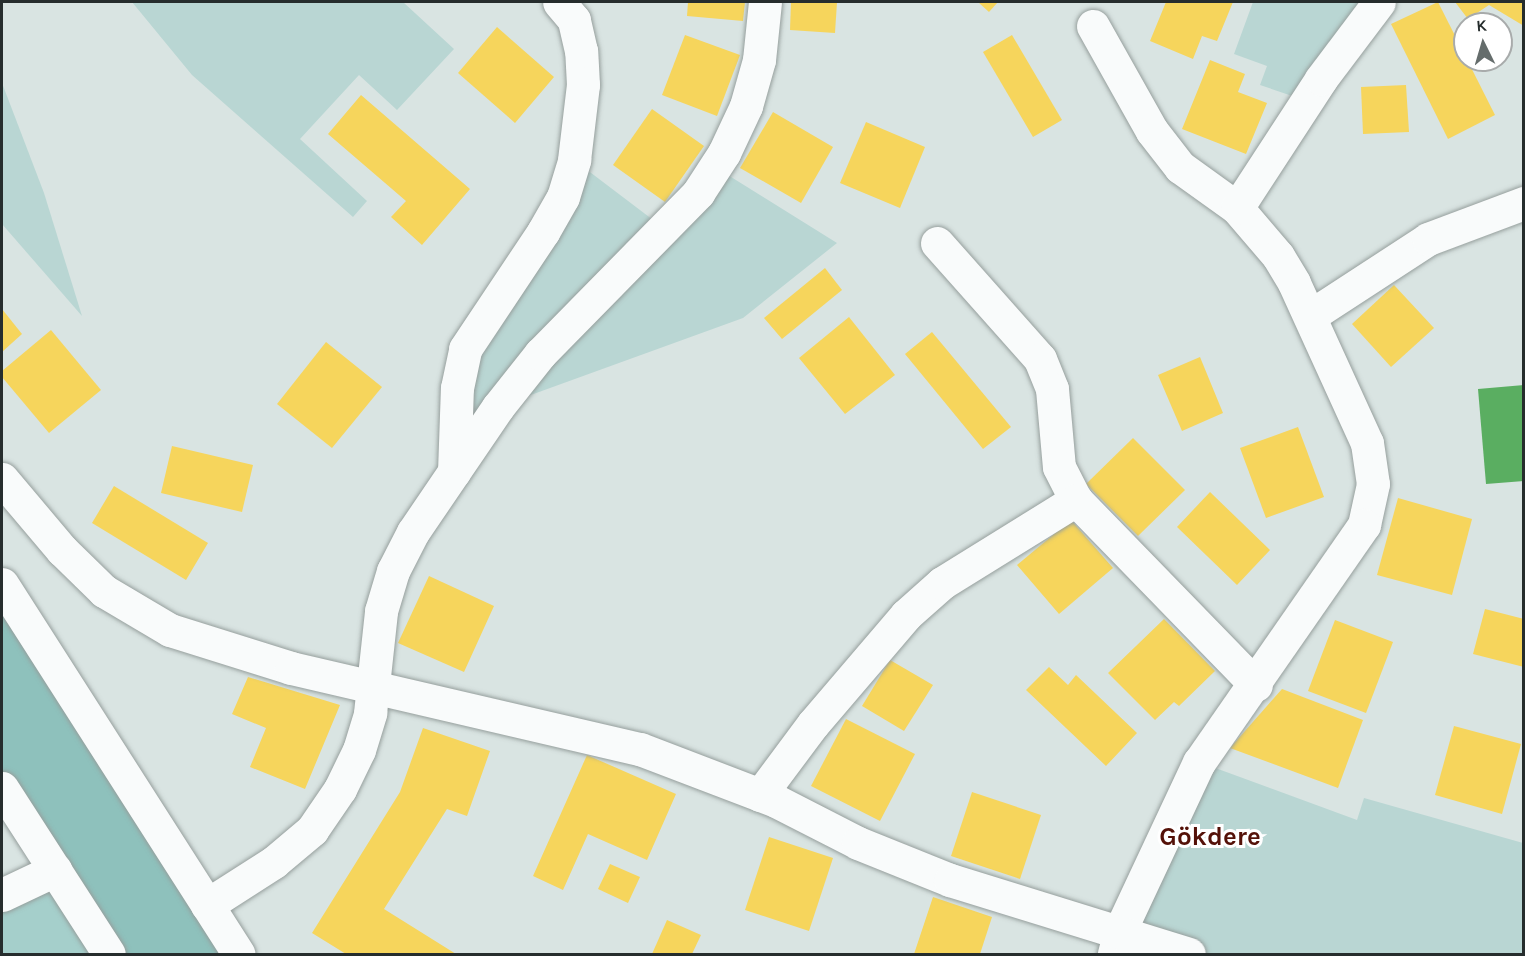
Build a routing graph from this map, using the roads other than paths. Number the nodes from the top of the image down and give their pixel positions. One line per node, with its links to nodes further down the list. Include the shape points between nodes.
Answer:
1 (559, 2): 9 (street, via 574,20 581,51 583,85 574,160 563,197 543,232 465,349 457,388)
2 (765, 2): 9 (street, via 759,60 746,106 724,153 698,193 540,354)
3 (1379, 2): 6 (street, via 1321,79)
4 (1093, 26): 6 (street, via 1152,131 1180,167)
5 (1524, 203): 8 (street, via 1428,239)
6 (1237, 208): 8 (street, via 1278,256)
7 (937, 243): 11 (street, via 1040,359 1052,389 1059,467)
8 (1310, 316): 13 (street, via 1367,443 1373,484 1370,506 1364,525)
9 (454, 472): 14 (street, via 413,532 393,571 381,611)
10 (4, 487): 14 (street, via 104,591 139,615 216,648)
11 (1077, 500): 13 (street); 16 (street, via 942,583 906,615 813,724)
12 (2, 584): 19 (street)
13 (1256, 685): 20 (street, via 1199,762)
14 (374, 688): 16 (street, via 640,749); 19 (street, via 359,750 340,789 312,830 274,862)
15 (2, 788): 17 (street)
16 (760, 795): 20 (street, via 858,843)
17 (55, 870): 18 (street); 21 (street)
18 (2, 895)
19 (207, 905): 22 (street)
20 (1117, 943): 23 (street)
21 (109, 954)
22 (239, 954)
23 (1190, 954)

